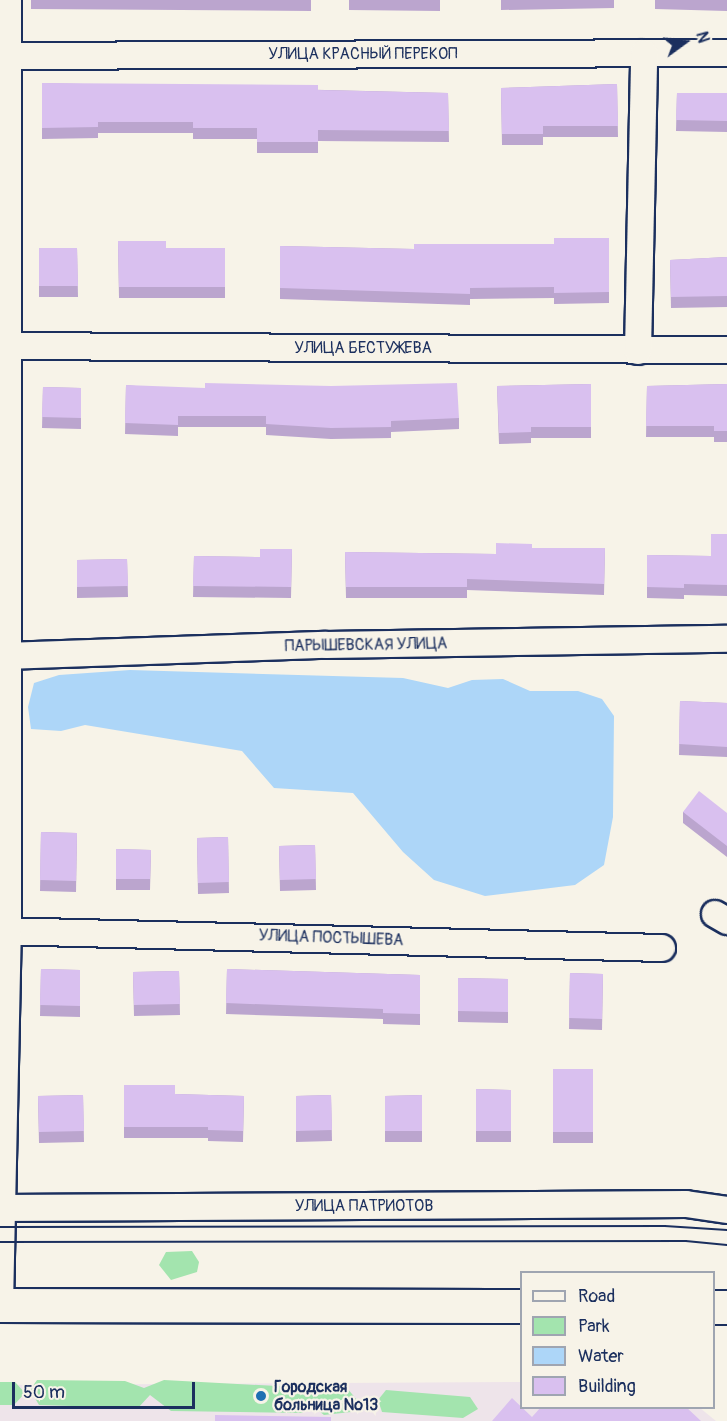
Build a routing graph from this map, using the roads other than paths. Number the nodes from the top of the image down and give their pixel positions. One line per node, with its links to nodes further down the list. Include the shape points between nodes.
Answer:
1 (9, 0): 4 (street)
2 (644, 53): 3 (street, УЛИЦА КРАСНЫЙ ПЕРЕКОП); 4 (street, УЛИЦА КРАСНЫЙ ПЕРЕКОП); 7 (street)
3 (727, 53)
4 (4, 56): 5 (street)
5 (4, 346): 7 (street, УЛИЦА БЕСТУЖЕВА); 9 (street)
6 (727, 350): 7 (street, УЛИЦА БЕСТУЖЕВА)
7 (638, 351)
8 (727, 639): 9 (street, ПАРЫШЕВСКАЯ УЛИЦА, via 326,645)
9 (5, 656): 10 (street)
10 (4, 931): 11 (street, УЛИЦА ПОСТЫШЕВА); 12 (street)
11 (662, 948)
12 (1, 1208): 13 (street, УЛИЦА ПАТРИОТОВ, via 686,1204); 14 (street)
13 (727, 1210)
14 (0, 1305): 15 (main road)
15 (520, 1306)

